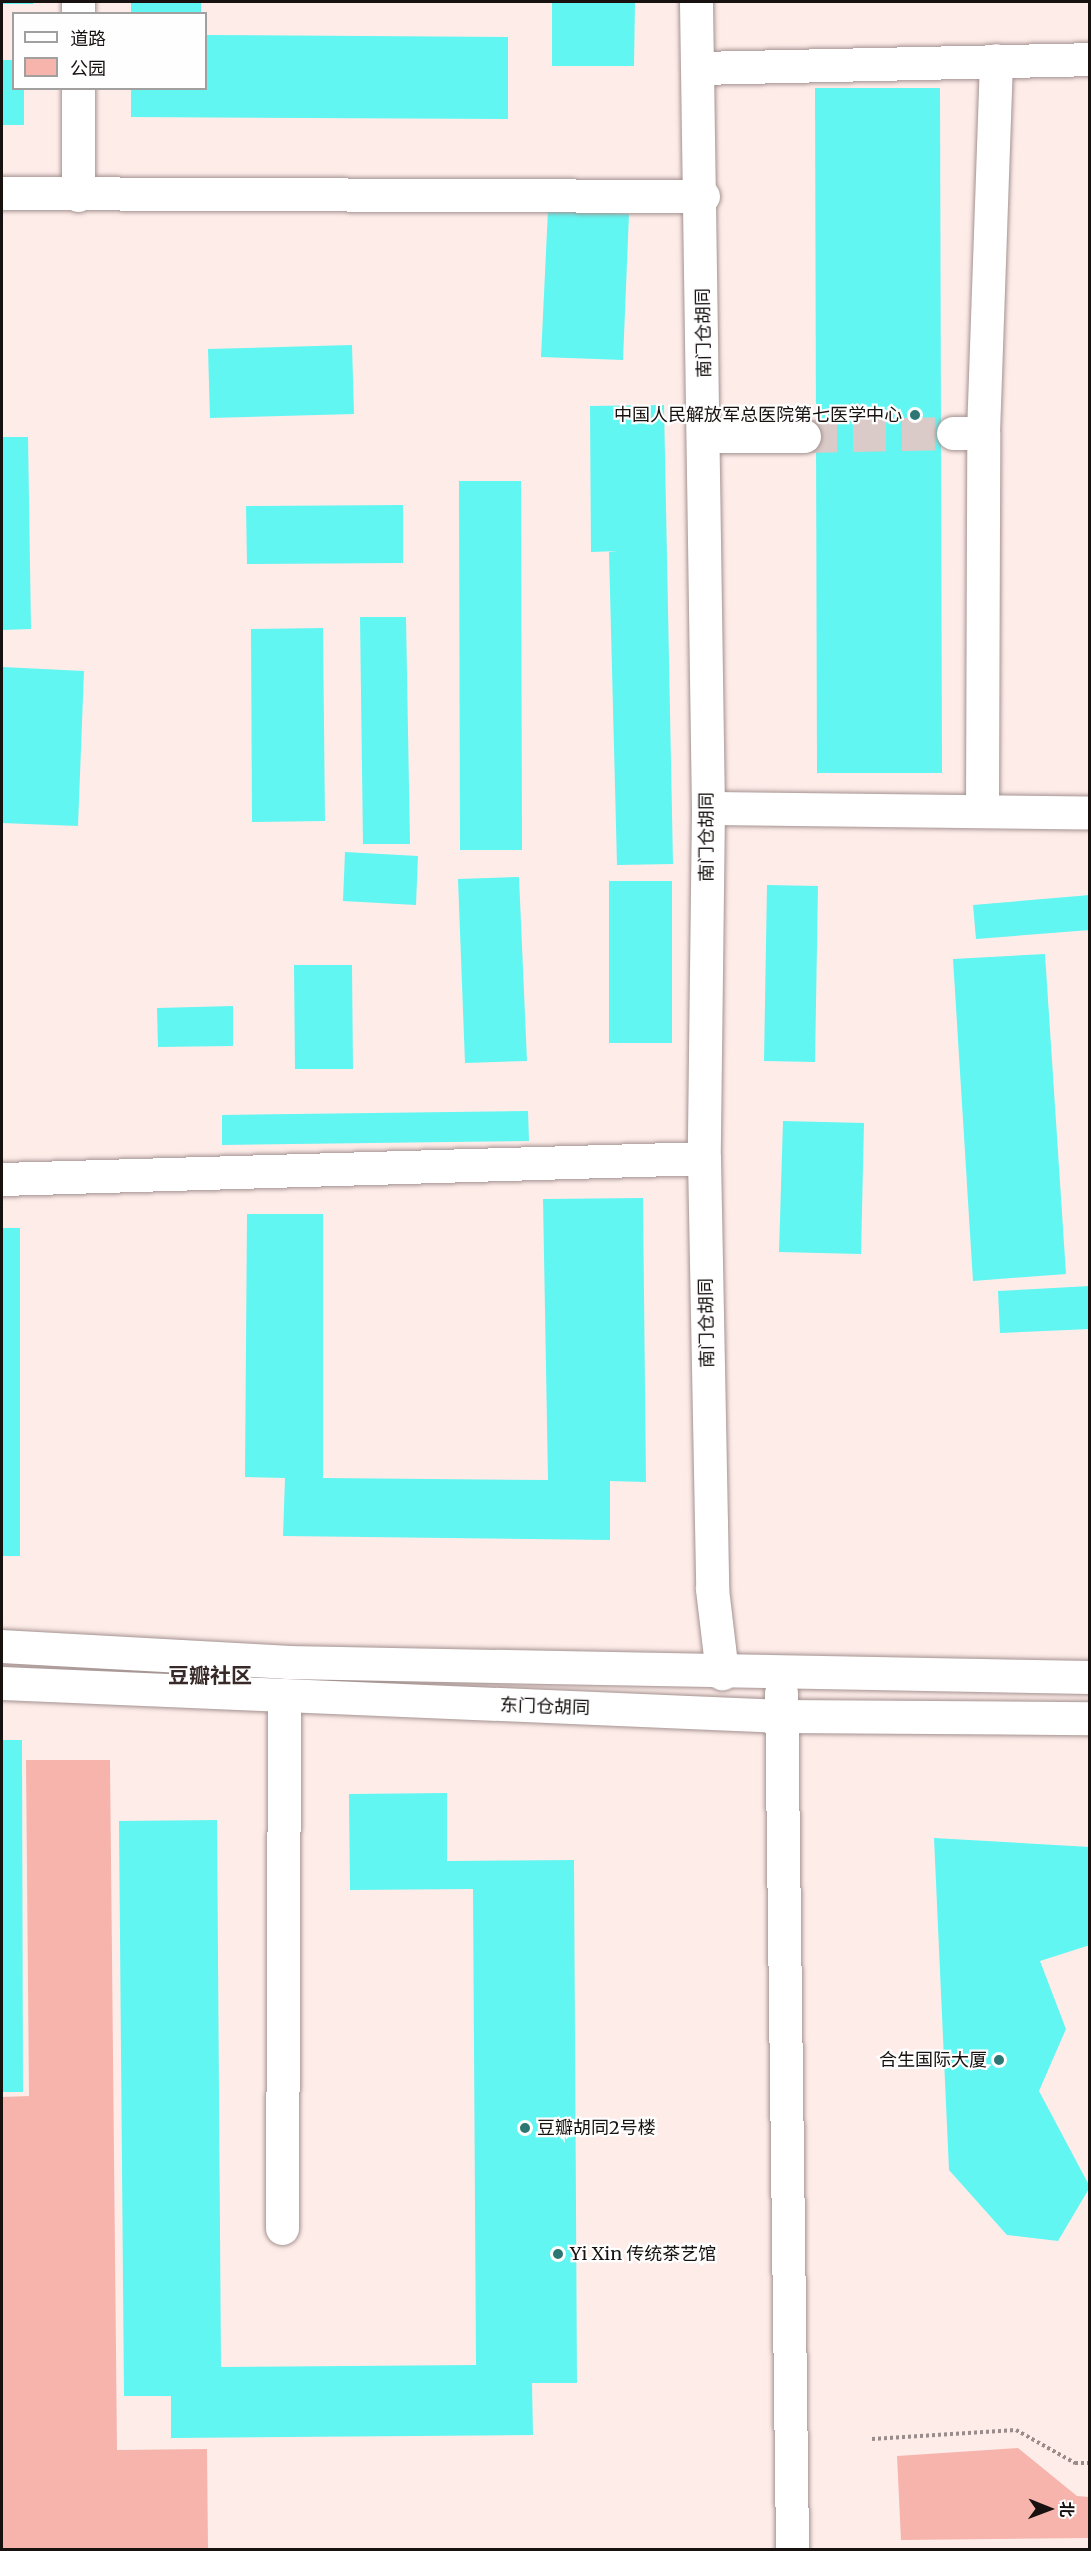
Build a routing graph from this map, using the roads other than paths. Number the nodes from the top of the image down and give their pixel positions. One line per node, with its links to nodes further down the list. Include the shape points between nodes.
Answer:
1 (696, 2): 4 (street, 南门仓胡同)
2 (1089, 59): 3 (street)
3 (996, 60): 4 (street); 12 (street, via 968,433)
4 (699, 68): 8 (street, 南门仓胡同)
5 (78, 90): 7 (street)
6 (2, 192): 7 (street)
7 (78, 195): 8 (street)
8 (703, 196): 9 (street, 南门仓胡同)
9 (705, 436): 10 (street); 11 (street, 南门仓胡同)
10 (804, 436)
11 (708, 808): 12 (street); 14 (street, 南门仓胡同)
12 (982, 808): 13 (street)
13 (1089, 813)
14 (704, 1158): 15 (street); 17 (street, 南门仓胡同, via 712,1589)
15 (2, 1179)
16 (2, 1646): 17 (street, via 287,1662)
17 (722, 1673): 18 (street)
18 (781, 1674): 19 (street); 22 (street)
19 (1089, 1677)
20 (2, 1683): 21 (street, 东门仓胡同)
21 (284, 1697): 22 (street, 东门仓胡同); 24 (street)
22 (782, 1716): 23 (street, 东门仓胡同); 25 (street)
23 (1089, 1718)
24 (282, 2228)
25 (792, 2550)

